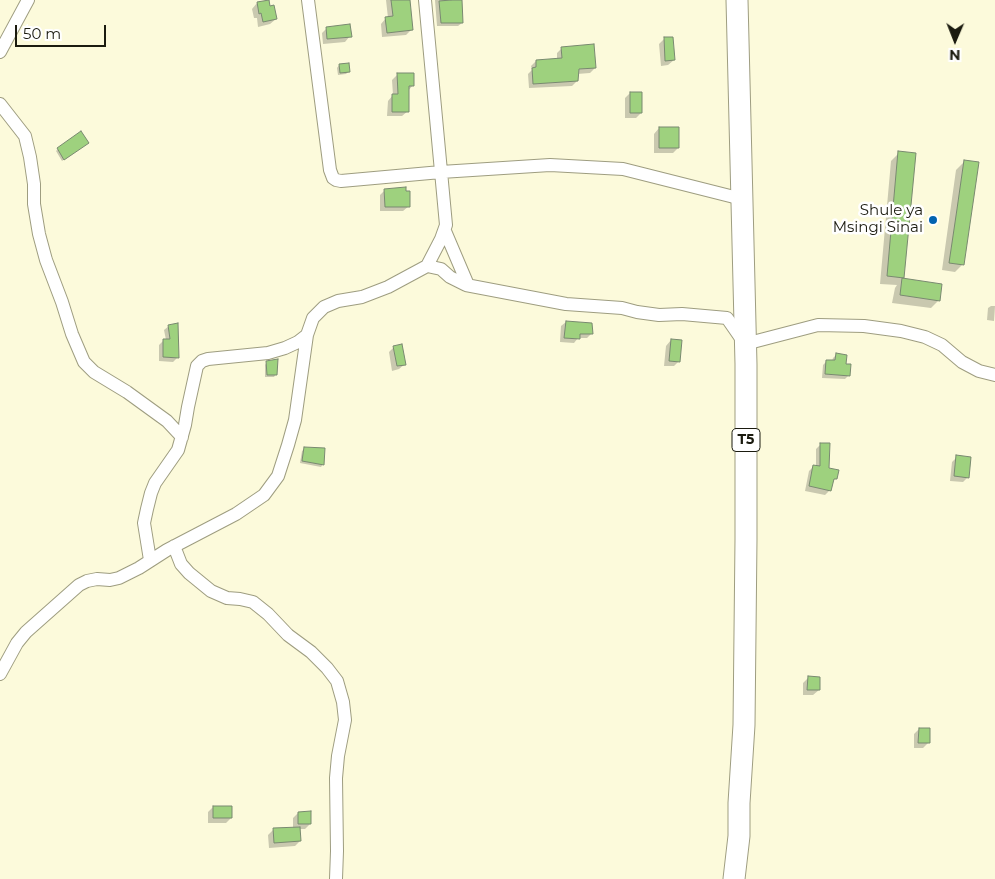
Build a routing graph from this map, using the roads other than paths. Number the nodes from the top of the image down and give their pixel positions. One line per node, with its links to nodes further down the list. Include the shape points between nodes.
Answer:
1 (28, 0): 5 (street)
2 (308, 0): 7 (street, via 333,178 341,181)
3 (425, 0): 7 (street)
4 (737, 0): 8 (highway, T5)
5 (0, 52)
6 (0, 104): 15 (street, via 24,136 30,157 39,234 84,362 167,421)
7 (441, 172): 8 (street, via 550,165 623,168); 9 (street)
8 (742, 199): 13 (highway, T5)
9 (445, 231): 10 (street); 11 (street)
10 (427, 266): 11 (street, via 441,269); 12 (street, via 388,287 324,307 313,318)
11 (468, 285): 13 (street, via 566,304 622,308 659,315 727,318)
12 (307, 335): 15 (street, via 285,348 268,353 208,359 197,366); 16 (street, via 294,420 278,476 264,495 236,514)
13 (745, 344): 14 (street, via 818,325 874,327 925,337 942,345 962,362); 20 (highway, T5, via 744,726 740,836)
14 (995, 375)
15 (182, 438): 17 (street, via 178,450 155,483 149,501 144,523)
16 (174, 546): 17 (street); 19 (street, via 188,573 211,591 227,598 253,602 311,652 337,681 344,702 344,720 336,778)
17 (150, 560): 18 (street, via 120,578 92,580 79,585 26,632)
18 (0, 674)
19 (336, 879)
20 (734, 879)

